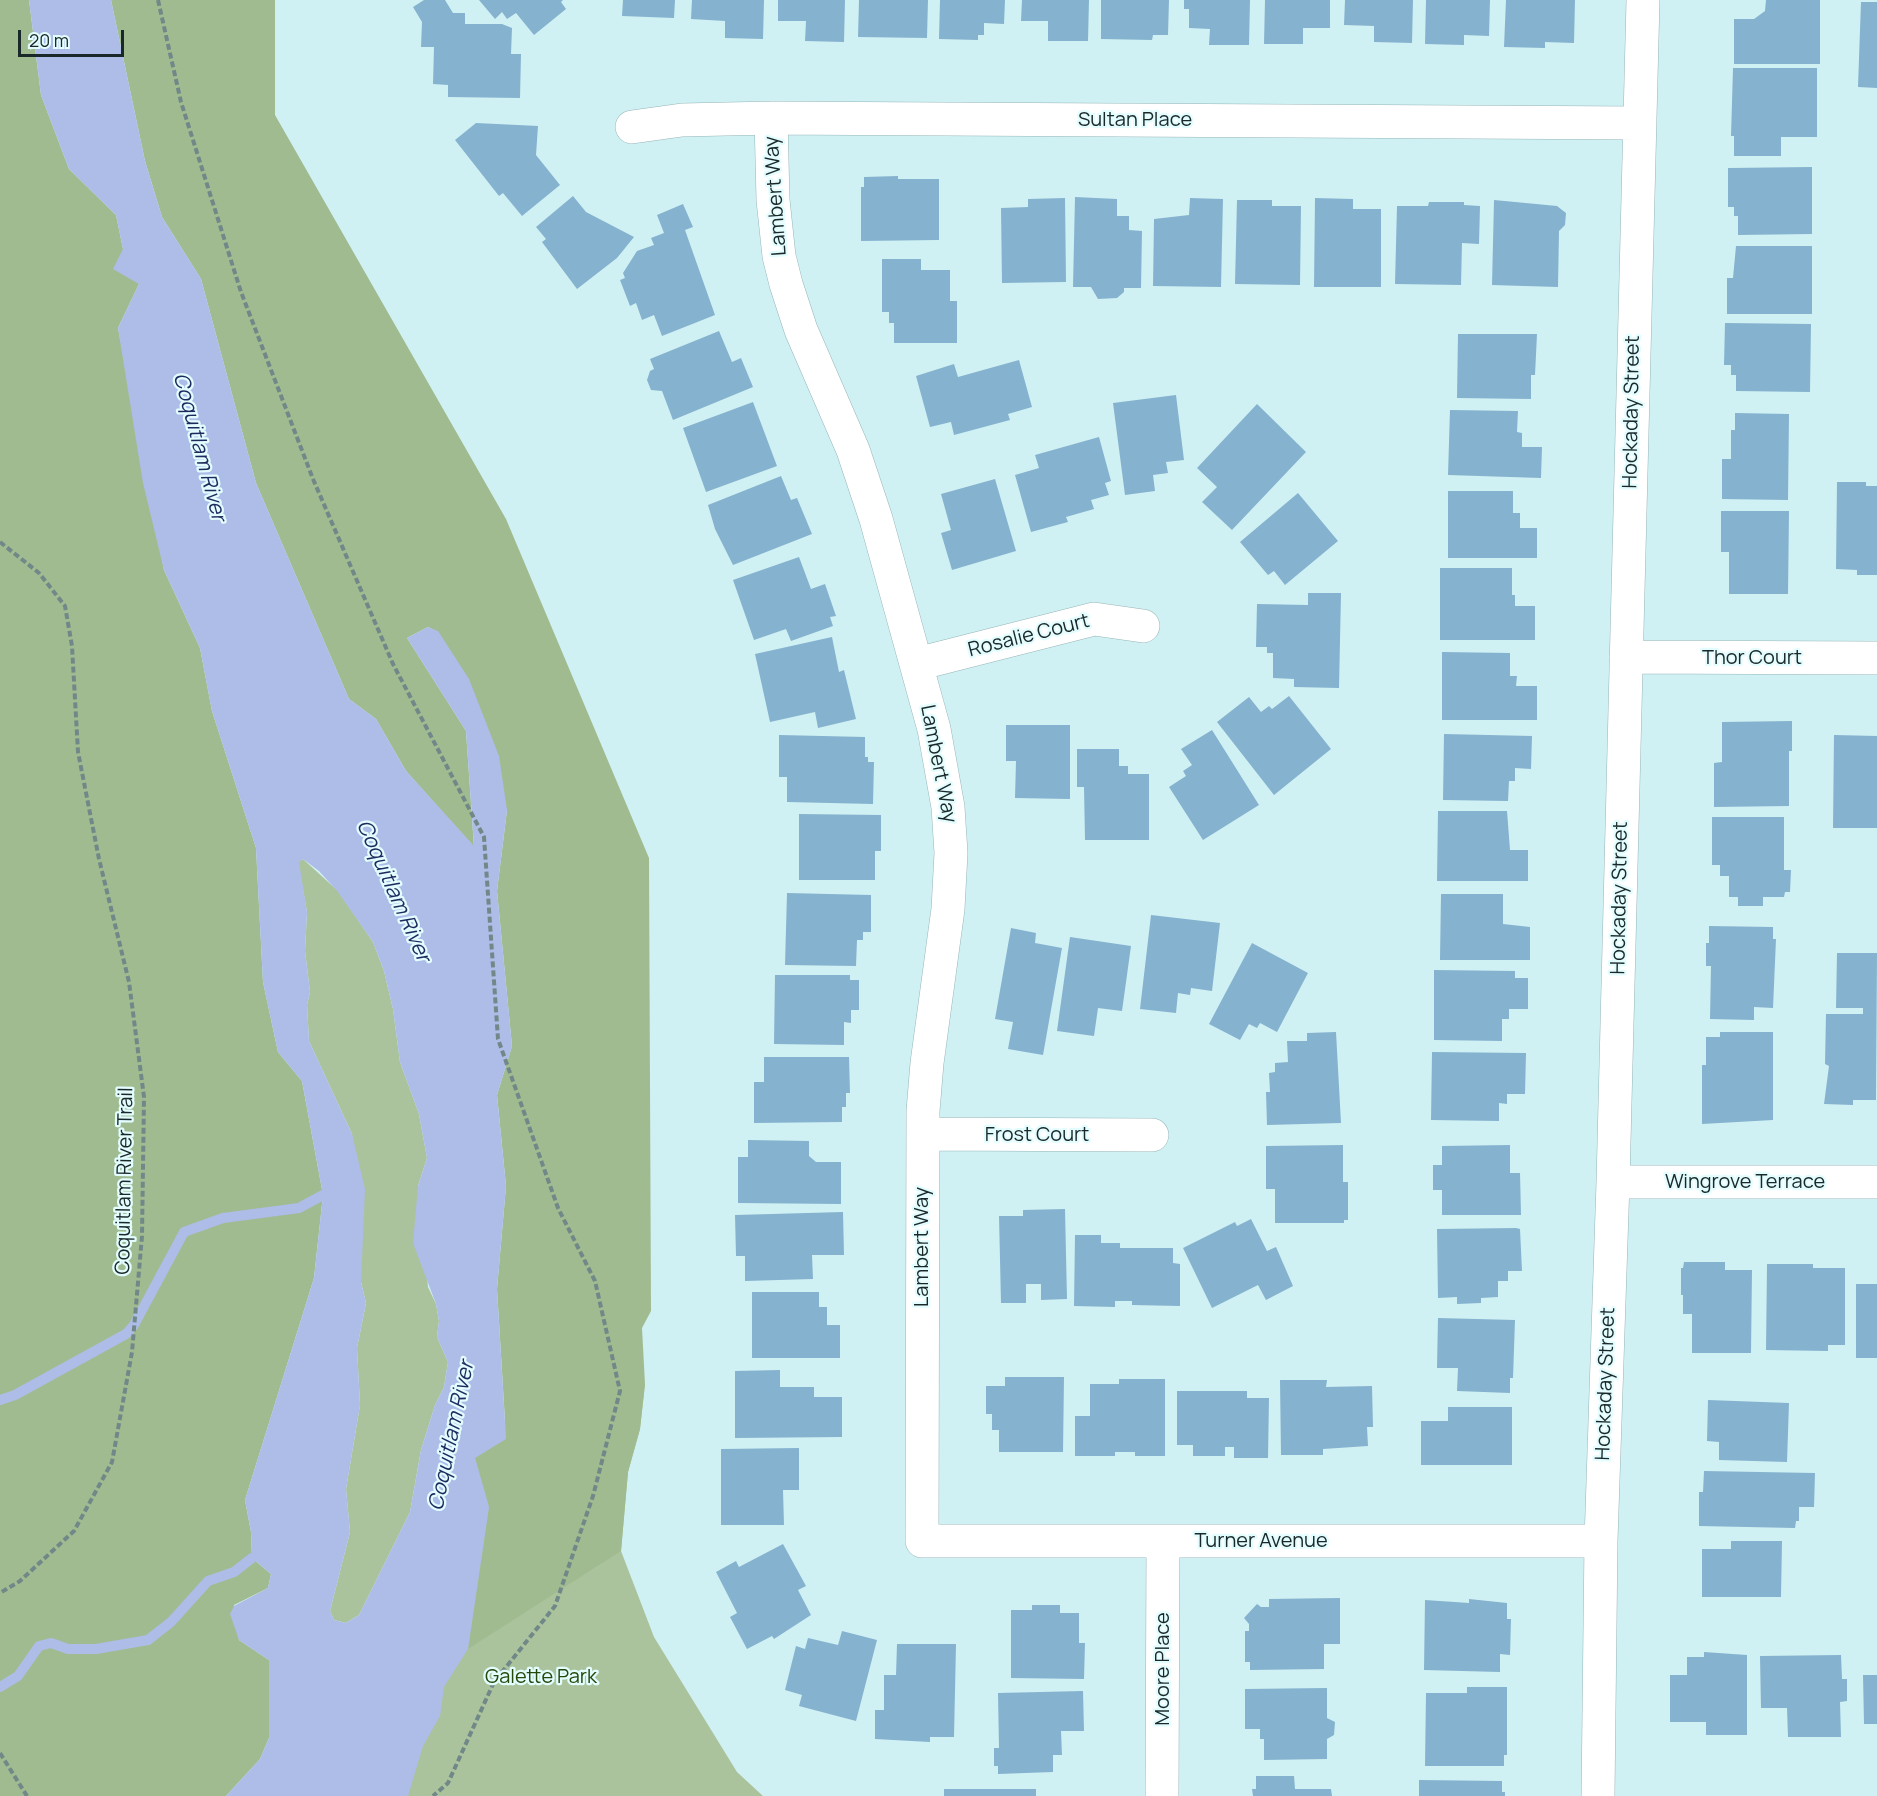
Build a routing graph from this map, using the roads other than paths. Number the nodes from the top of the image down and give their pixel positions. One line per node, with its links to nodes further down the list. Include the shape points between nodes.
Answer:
1 (1643, 0): 3 (street, Hockaday Street)
2 (771, 118): 3 (street, Sultan Place); 4 (street, Sultan Place, via 682,120); 8 (street, Lambert Way, via 773,200 786,284 801,330 865,483)
3 (1639, 123): 6 (street, Hockaday Street)
4 (632, 127)
5 (1143, 626): 8 (street, Rosalie Court, via 1094,619)
6 (1626, 657): 7 (street, Thor Court); 11 (street, Hockaday Street)
7 (1877, 658)
8 (917, 664): 9 (street, Lambert Way, via 945,783 951,853 946,930 927,1063)
9 (923, 1134): 10 (street, Frost Court); 13 (street, Lambert Way)
10 (1152, 1135)
11 (1613, 1182): 12 (street, Wingrove Terrace); 14 (street, Hockaday Street)
12 (1877, 1182)
13 (922, 1541): 15 (street, Turner Avenue)
14 (1601, 1541): 15 (street, Turner Avenue); 17 (street, Hockaday Street)
15 (1163, 1542): 16 (street, Moore Place)
16 (1162, 1796)
17 (1598, 1796)

